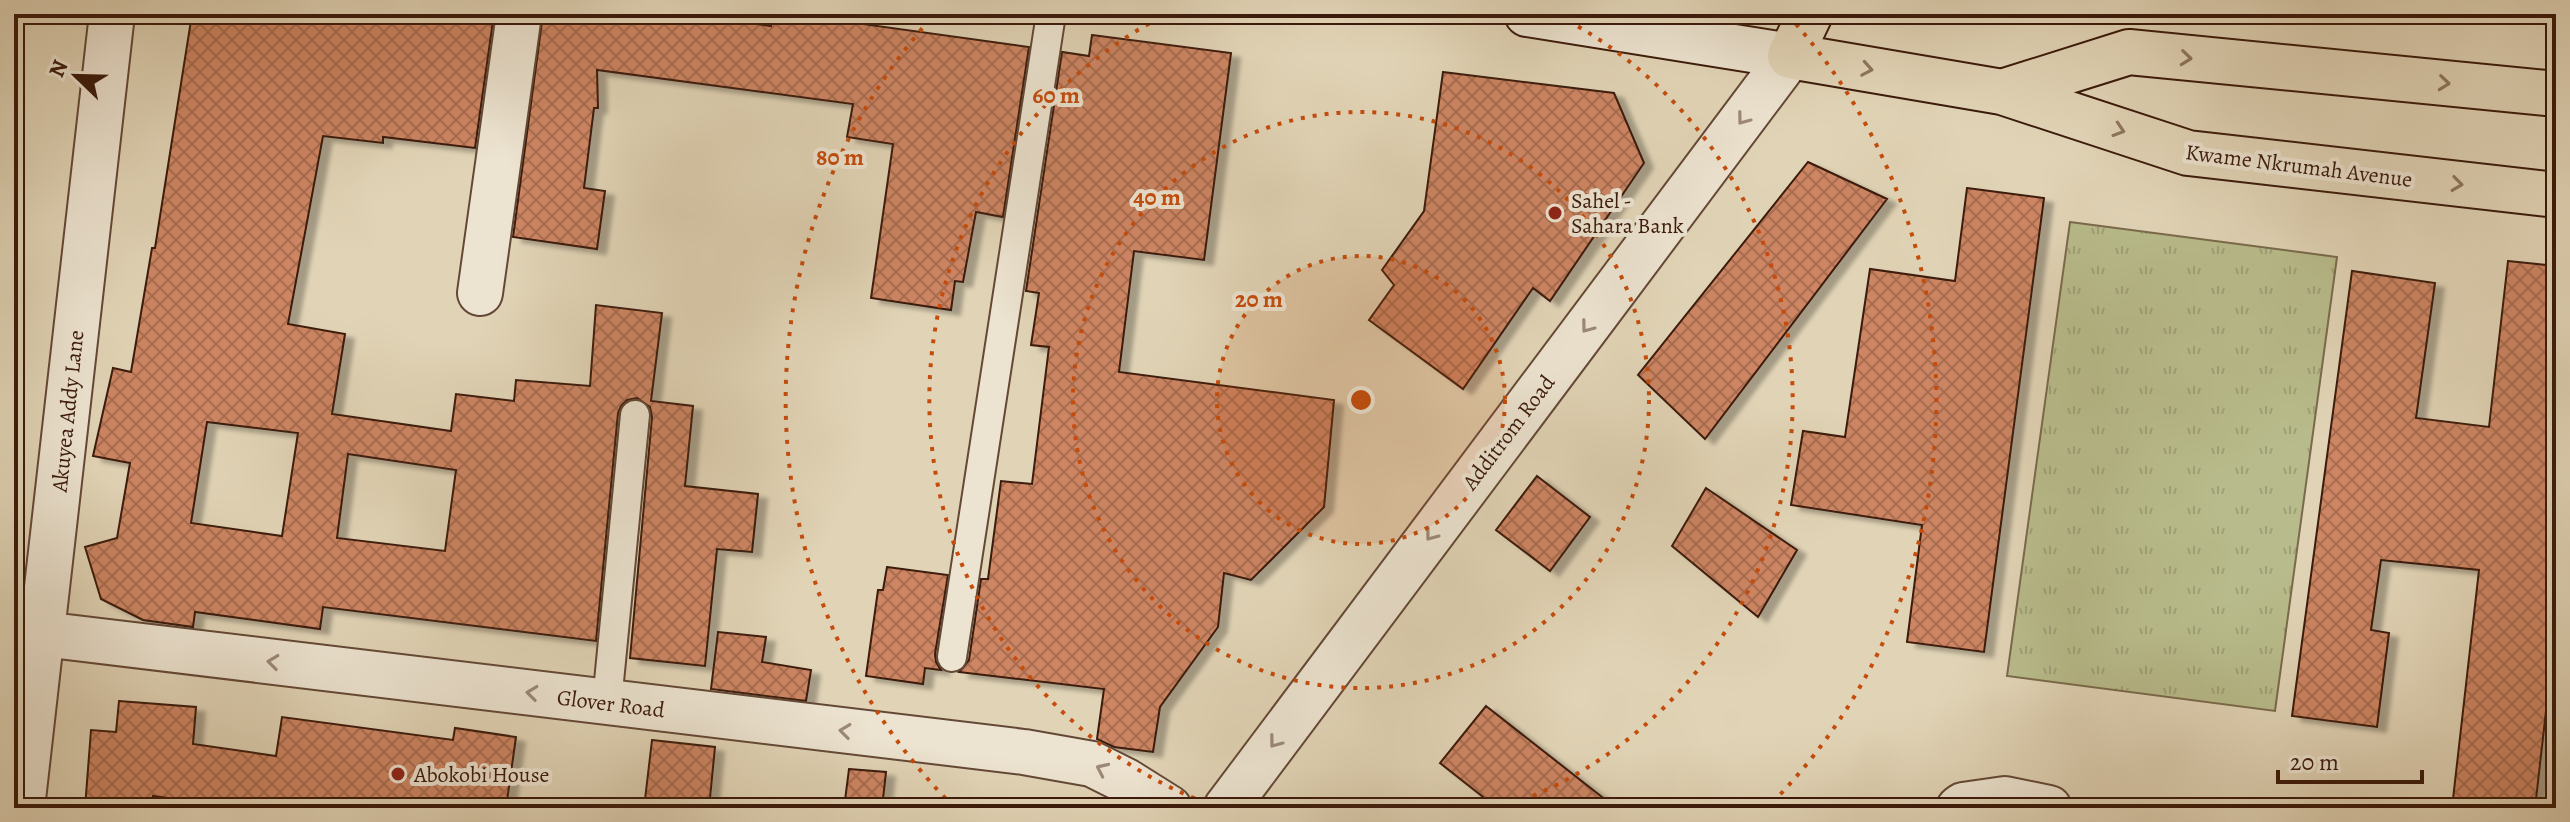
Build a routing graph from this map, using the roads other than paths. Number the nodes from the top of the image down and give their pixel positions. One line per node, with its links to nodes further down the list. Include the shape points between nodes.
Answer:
1 (112, 14): 12 (street, Akuyea Addy Lane)
2 (519, 14): 10 (street)
3 (1051, 14): 13 (lane)
4 (1529, 14): 6 (street, Kwame Nkrumah Avenue)
5 (1810, 14): 6 (main road)
6 (1790, 56): 7 (main road, Kwame Nkrumah Avenue, one-way to 7); 17 (street, Additrom Road, one-way to 17)
7 (2002, 92): 8 (main road, Kwame Nkrumah Avenue, one-way to 8, via 2129,52); 9 (main road, Kwame Nkrumah Avenue, one-way to 9, via 2188,153)
8 (2556, 94)
9 (2556, 195)
10 (480, 293)
11 (635, 415): 14 (lane)
12 (42, 634): 14 (street, Glover Road, one-way to 12); 15 (street, Akuyea Addy Lane)
13 (952, 657)
14 (607, 702): 16 (street, Glover Road, one-way to 14, via 1092,764)
15 (22, 808)
16 (1169, 808)
17 (1226, 808)
18 (1959, 808): 19 (street, via 2005,799)
19 (2049, 808)

